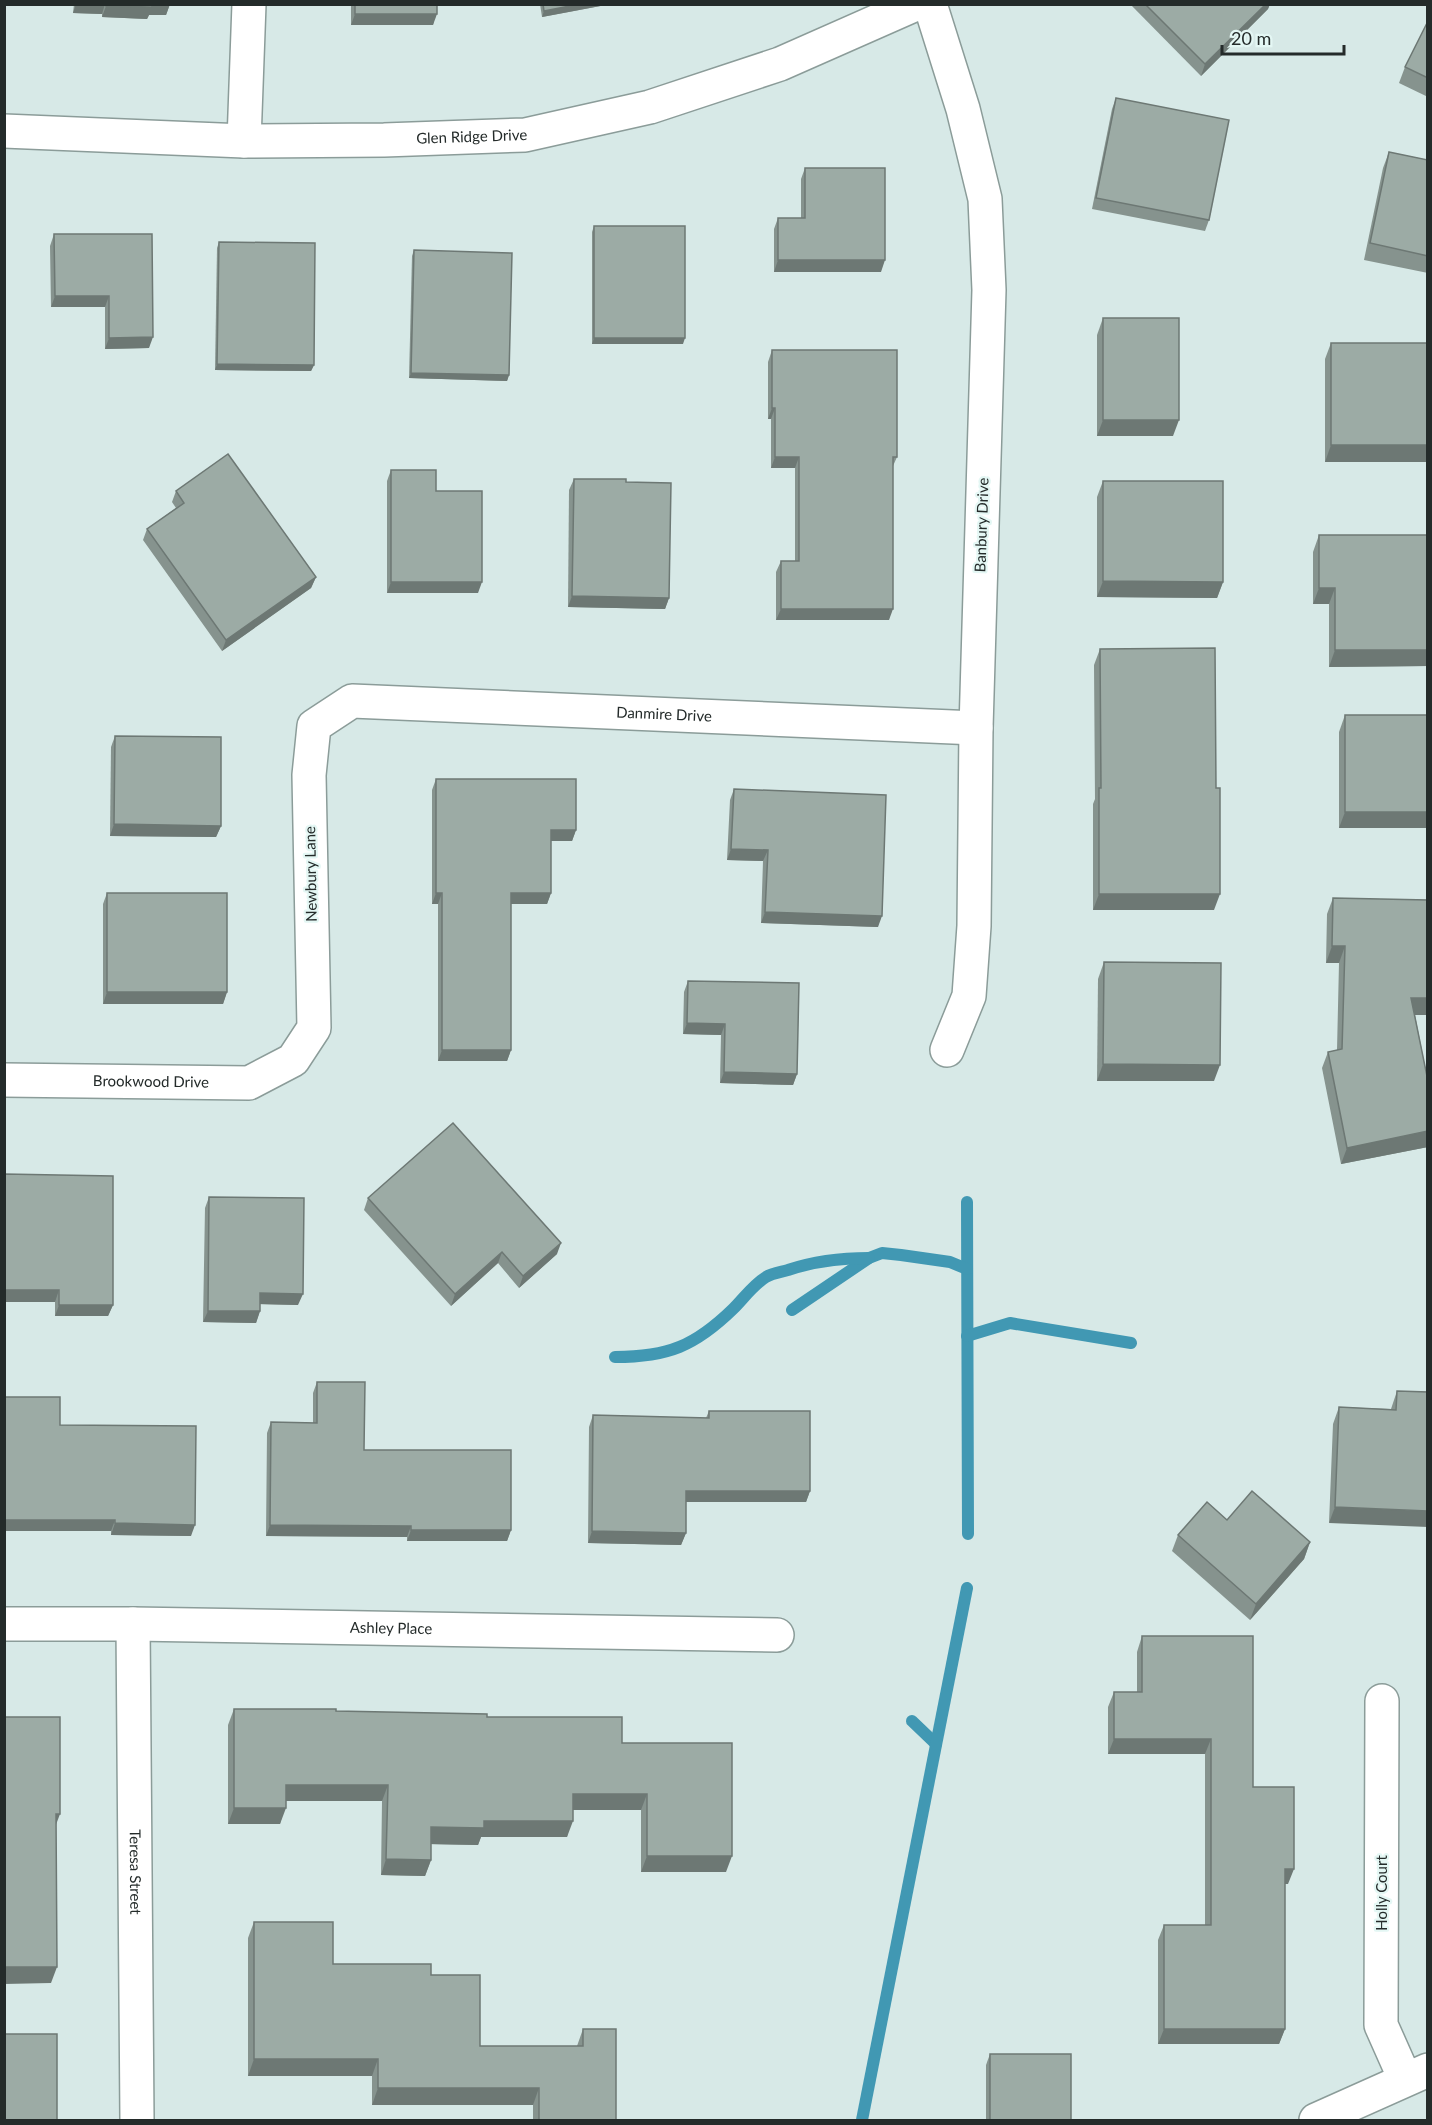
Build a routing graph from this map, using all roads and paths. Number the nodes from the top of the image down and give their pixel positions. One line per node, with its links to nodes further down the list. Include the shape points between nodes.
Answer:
1 (249, 4): 5 (street)
2 (916, 4): 5 (street, Glen Ridge Drive, via 780,64 650,106 525,135)
3 (930, 4): 7 (street, Banbury Drive, via 963,109 985,199 989,290)
4 (4, 131): 5 (street, Glen Ridge Drive)
5 (244, 141)
6 (352, 701): 7 (street, Danmire Drive); 9 (street, Newbury Lane, via 314,726 309,775 314,1028)
7 (976, 728): 8 (street, Banbury Drive, via 974,926 969,996)
8 (947, 1050)
9 (293, 1060): 10 (street, Brookwood Drive, via 249,1083)
10 (4, 1080)
11 (4, 1624): 12 (street, Ashley Place)
12 (133, 1624): 13 (street, Ashley Place); 16 (street, Teresa Street)
13 (777, 1635)
14 (1382, 1701): 15 (street, Holly Court, via 1381,2025)
15 (1416, 2074): 17 (street)
16 (137, 2121)
17 (1316, 2121)

